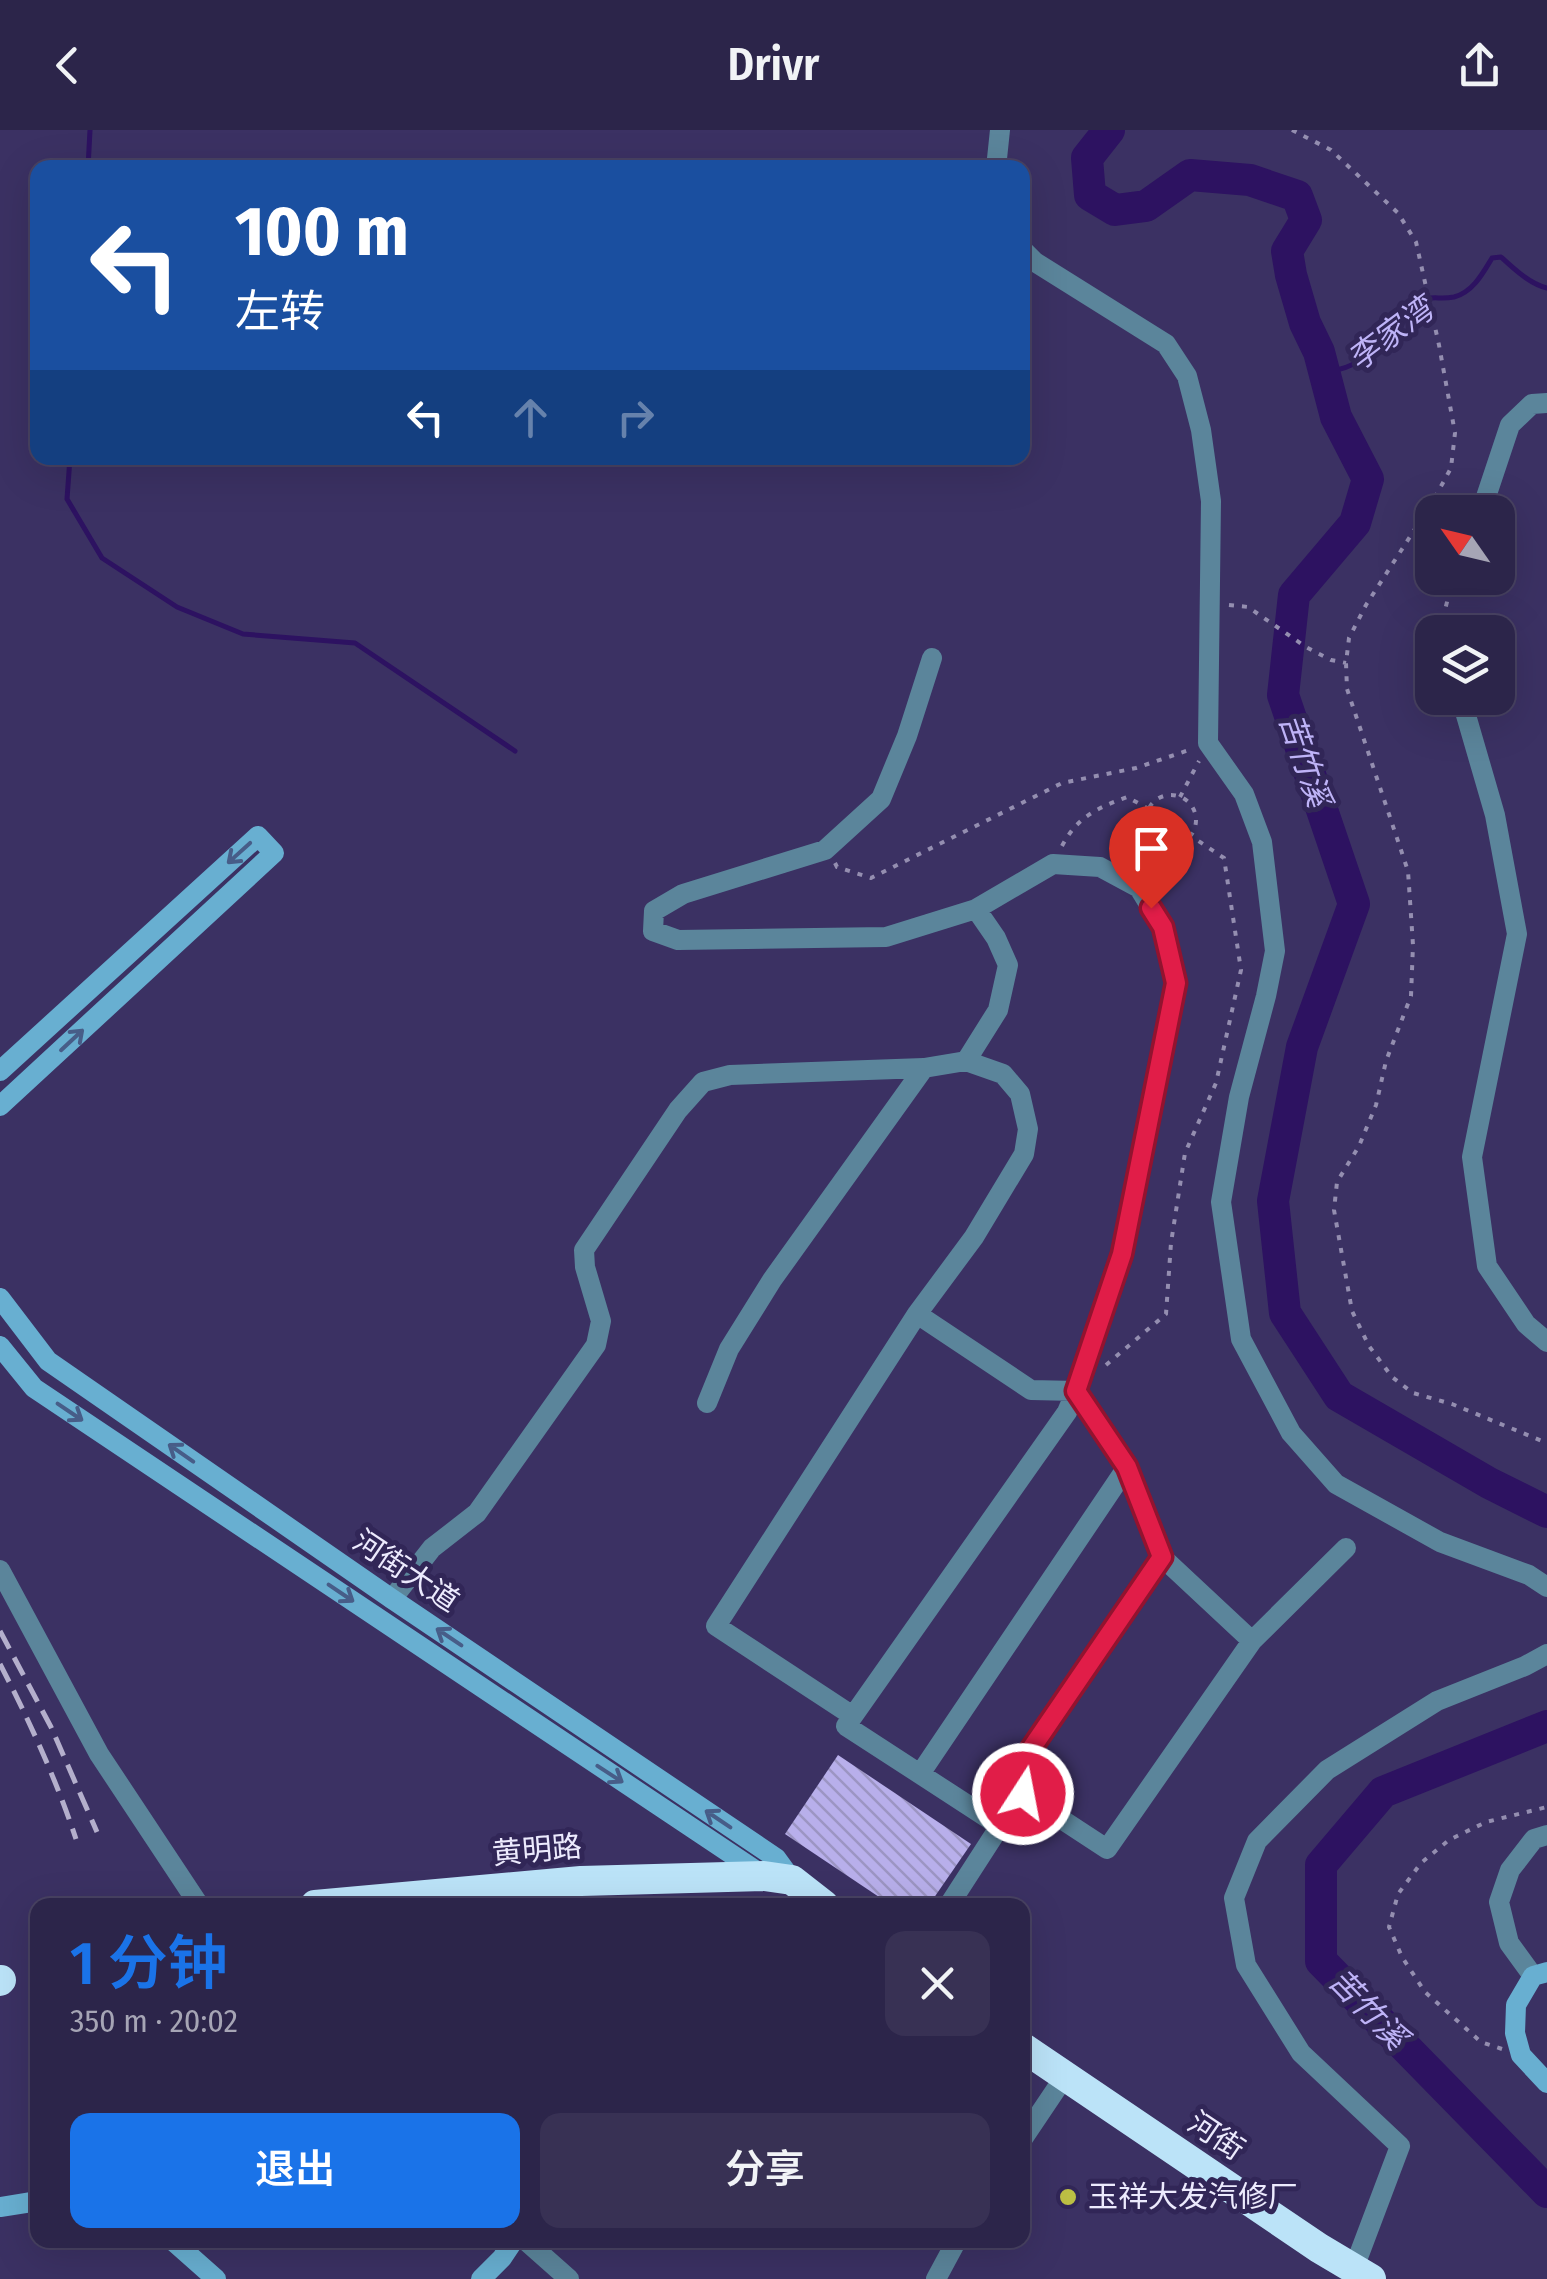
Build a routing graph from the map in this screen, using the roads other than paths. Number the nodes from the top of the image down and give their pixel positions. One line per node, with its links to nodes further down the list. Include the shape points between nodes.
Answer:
1 (1000, 130): 2 (street)
2 (997, 160)
3 (1030, 257): 23 (street, via 1166,344 1186,376 1202,430 1211,501 1208,743 1244,794 1262,842 1275,951 1221,1202 1242,1339 1291,1433 1336,1484 1440,1542)
4 (1547, 402): 5 (street, via 1532,404 1510,425)
5 (1487, 495)
6 (932, 658): 8 (street, via 881,799 825,850 684,894 654,911 653,931 678,940 886,937)
7 (1466, 715): 15 (street, via 1517,934 1472,1158 1487,1266 1526,1324)
8 (976, 909): 9 (street, via 1008,965 998,1010); 17 (street, via 1053,864 1100,868 1139,888 1163,927 1176,983 1122,1254)
9 (966, 1061): 10 (street); 14 (street, via 1003,1074 1020,1094 1028,1129 1024,1154)
10 (924, 1068): 18 (street, via 772,1280 729,1349); 24 (street, via 703,1082 584,1250 601,1321 596,1345 477,1513 432,1548)
11 (0, 1071): 12 (main road, one-way to 11, via 274,853 258,836)
12 (0, 1106)
13 (0, 1298): 24 (main road, 河街大道, one-way to 13, via 48,1361)
14 (917, 1314): 17 (street, via 1031,1390); 27 (street, via 716,1626)
15 (1547, 1342)
16 (0, 1346): 32 (main road, 河街大道, one-way to 32, via 34,1388)
17 (1076, 1391): 19 (street); 27 (street)
18 (707, 1404)
19 (1127, 1467): 21 (street); 28 (street)
20 (1346, 1548): 25 (street)
21 (1162, 1557): 25 (street); 29 (street, via 1018,1768)
22 (0, 1570): 33 (street, via 98,1754)
23 (1547, 1587)
24 (392, 1598): 32 (main road, 河街大道, one-way to 24, via 776,1858)
25 (1252, 1641): 29 (street, via 1107,1850)
26 (1547, 1654): 48 (street, via 1437,1701 1327,1770 1257,1841 1234,1898 1246,1964 1301,2052 1400,2146)
27 (853, 1716): 28 (street, via 846,1726)
28 (920, 1774): 30 (street)
29 (1023, 1794): 30 (street)
30 (1000, 1826): 36 (street)
31 (1547, 1835): 37 (street, via 1534,1839 1510,1870 1499,1902 1509,1943)
32 (778, 1878): 34 (highway, 黄明路, via 580,1880); 35 (highway)
33 (194, 1898)
34 (389, 1898)
35 (812, 1898)
36 (953, 1898)
37 (1540, 1974): 40 (main road, via 1516,2005 1515,2032 1520,2055)
38 (1030, 2052): 39 (highway, 河街)
39 (1065, 2076): 41 (street); 48 (highway, 河街)
40 (1547, 2083)
41 (1030, 2128)
42 (30, 2202): 43 (main road)
43 (0, 2207)
44 (181, 2248): 49 (main road)
45 (509, 2248): 50 (main road)
46 (533, 2248): 51 (street)
47 (953, 2248): 52 (street)
48 (1363, 2274)
49 (216, 2279)
50 (482, 2279)
51 (568, 2279)
52 (936, 2279)

